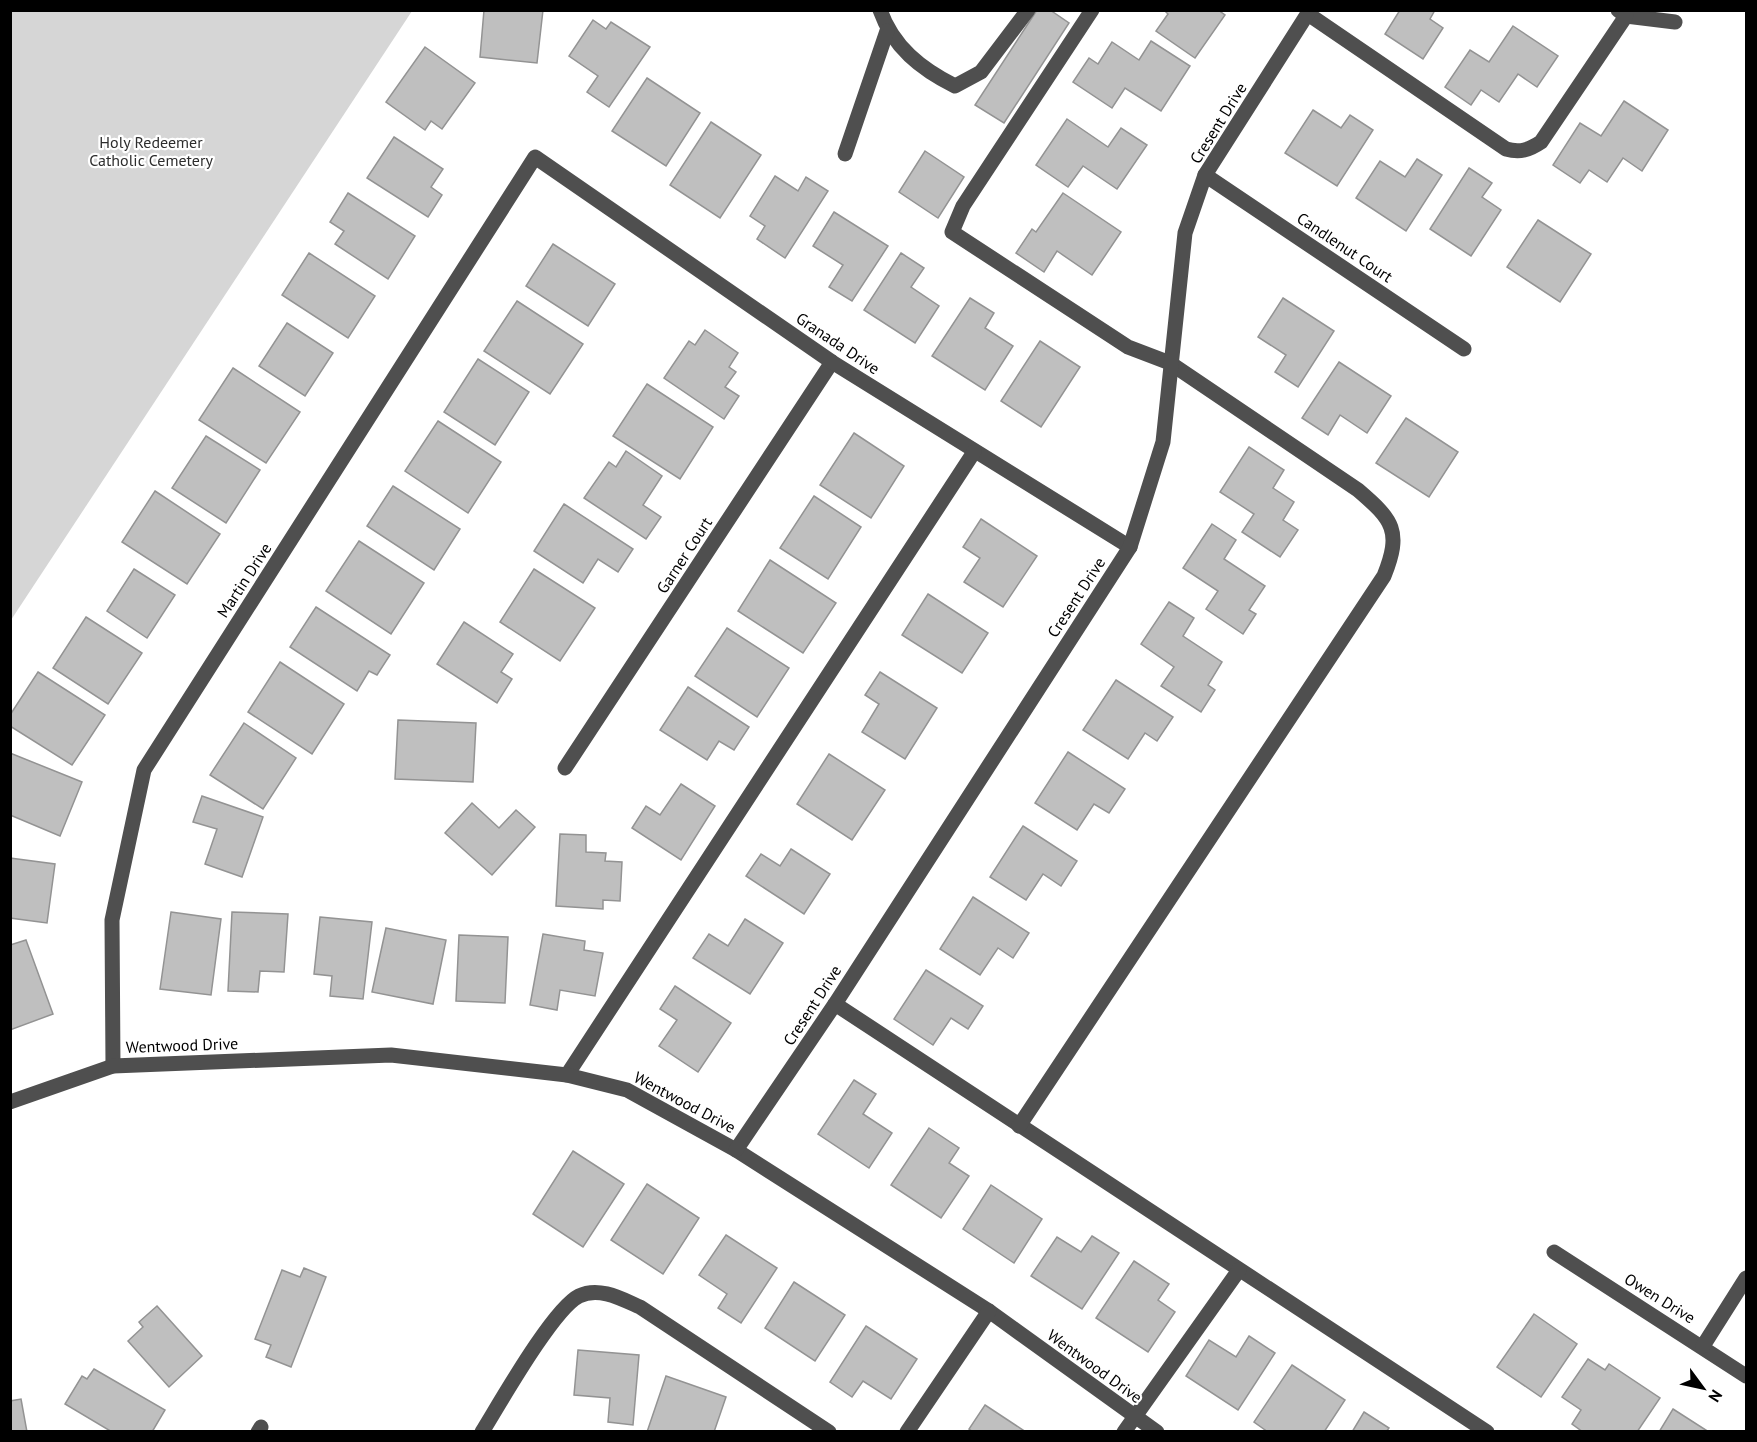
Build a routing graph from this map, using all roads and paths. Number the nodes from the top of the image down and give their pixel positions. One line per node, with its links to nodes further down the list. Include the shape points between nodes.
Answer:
1 (880, 10): 7 (street)
2 (1028, 10): 7 (street, via 981,72 955,86 910,57)
3 (1092, 10): 13 (street, via 963,206 952,232 1128,347)
4 (1309, 12): 5 (street, via 1506,149 1516,152 1541,142); 10 (street, Cresent Drive)
5 (1622, 13): 6 (street)
6 (1675, 22)
7 (887, 30): 8 (street)
8 (845, 154)
9 (535, 157): 12 (street, Granada Drive); 18 (street, Martin Drive, via 144,770 112,920)
10 (1205, 175): 11 (street, Candlenut Court); 13 (street, Cresent Drive, via 1185,233)
11 (1464, 349)
12 (832, 362): 14 (street, Granada Drive); 16 (street, Garner Court)
13 (1170, 363): 15 (street, Cresent Drive, via 1163,442); 21 (street, via 1358,490 1384,512 1393,530 1392,556 1384,576)
14 (974, 452): 15 (street, Granada Drive); 19 (street)
15 (1130, 547): 17 (street, Cresent Drive)
16 (565, 768)
17 (835, 1004): 21 (street); 22 (street, Cresent Drive)
18 (113, 1066): 19 (street, Wentwood Drive, via 391,1055); 20 (street, Wentwood Drive)
19 (567, 1075): 22 (street, Wentwood Drive, via 627,1090)
20 (10, 1102)
21 (1019, 1126): 24 (street)
22 (736, 1150): 26 (street, Wentwood Drive)
23 (1554, 1252): 27 (street, Owen Drive)
24 (1239, 1270): 29 (street); 35 (street)
25 (1746, 1278): 27 (street)
26 (989, 1311): 29 (street, Wentwood Drive); 32 (street)
27 (1702, 1346): 28 (street, Owen Drive)
28 (1746, 1376)
29 (1134, 1417): 33 (street); 34 (street, Wentwood Drive)
30 (482, 1431): 31 (street, via 557,1316 579,1296 610,1293 640,1307)
31 (829, 1431)
32 (907, 1431)
33 (1124, 1431)
34 (1157, 1431)
35 (1487, 1431)

